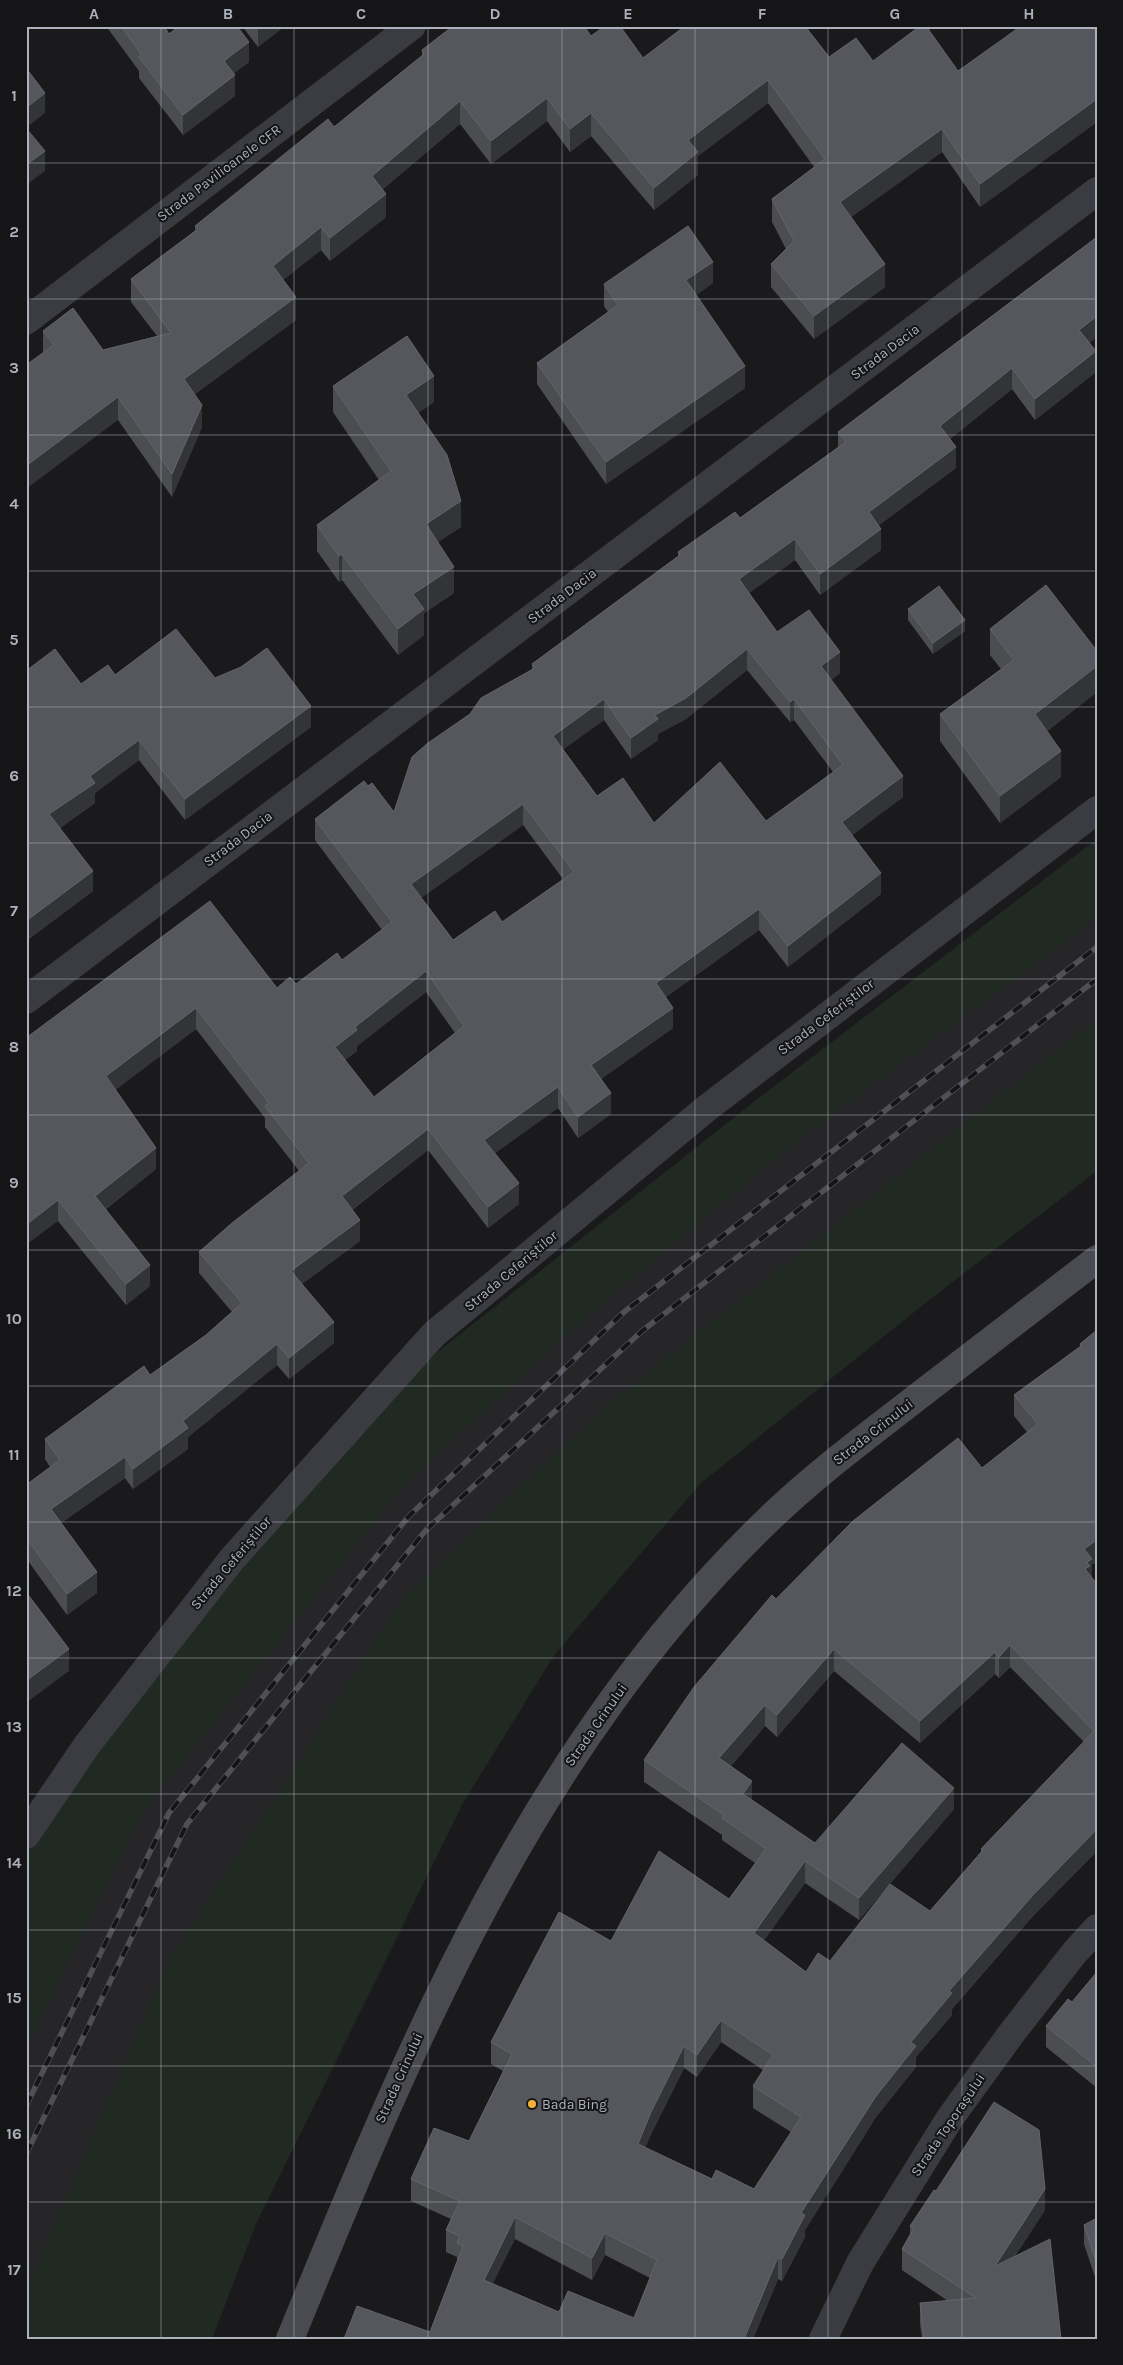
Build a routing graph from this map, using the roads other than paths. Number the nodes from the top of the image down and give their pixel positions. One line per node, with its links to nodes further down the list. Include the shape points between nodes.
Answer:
1 (412, 26): 3 (street, Strada Pavilioanele CFR)
2 (1097, 191): 5 (street, Strada Dacia)
3 (26, 321)
4 (1097, 810): 7 (street, Strada Ceferiștilor, via 707,1108 434,1334 232,1559 87,1745)
5 (26, 1000)
6 (1097, 1259): 9 (street, Strada Crinului, via 841,1456 767,1521 685,1608 597,1718 487,1898 424,2024 378,2125)
7 (26, 1834)
8 (1097, 1928): 10 (street, Strada Toporașului, via 1010,2034 950,2118 860,2263)
9 (290, 2339)
10 (823, 2339)

